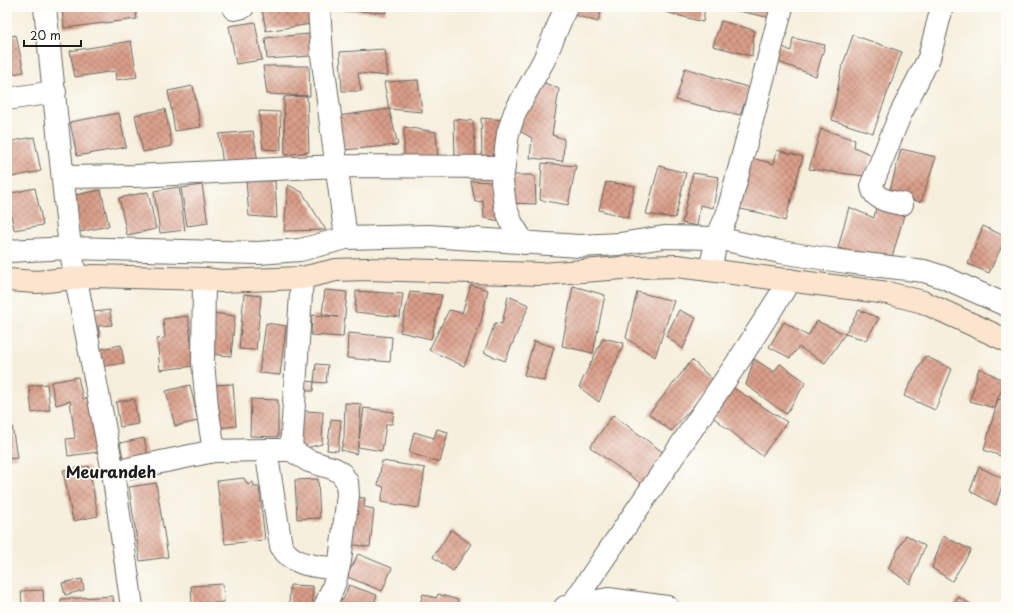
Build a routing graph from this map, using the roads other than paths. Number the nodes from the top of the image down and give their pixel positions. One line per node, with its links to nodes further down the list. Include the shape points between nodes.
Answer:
1 (45, 7): 6 (street)
2 (319, 7): 8 (street, via 322,55)
3 (566, 7): 9 (street, via 544,60 515,112 508,133)
4 (782, 7): 15 (street, via 727,215)
5 (942, 7): 11 (street, via 929,58 900,115 872,184 875,196)
6 (55, 92): 7 (street); 10 (street)
7 (7, 99)
8 (336, 166): 9 (street); 10 (street); 12 (street)
9 (504, 167): 13 (street, via 502,181 505,206)
10 (63, 177): 16 (street)
11 (902, 204)
12 (346, 238): 13 (street, via 428,236); 16 (street, via 300,250)
13 (524, 244): 15 (street, via 620,244 664,237)
14 (7, 251): 16 (street)
15 (714, 252): 17 (street, via 677,266 542,274 366,269 336,270); 20 (street); 21 (street, via 780,252 924,271)
16 (73, 263): 18 (street, via 94,276); 19 (street, via 37,282); 26 (street)
17 (302, 278): 18 (street, via 221,281); 24 (street)
18 (204, 279): 25 (street, via 203,362)
19 (7, 280)
20 (790, 280): 22 (street, via 888,293 923,302); 28 (street, via 743,354)
21 (1006, 305)
22 (1006, 340)
23 (266, 450): 24 (street); 25 (street); 27 (street, via 281,546 285,553 298,563)
24 (291, 450): 27 (street, via 309,461 335,469 347,482 348,495)
25 (214, 451): 26 (street)
26 (113, 472): 29 (street)
27 (338, 569): 30 (street)
28 (568, 606): 31 (street, via 608,599)
29 (132, 607)
30 (325, 607)
31 (667, 607)

